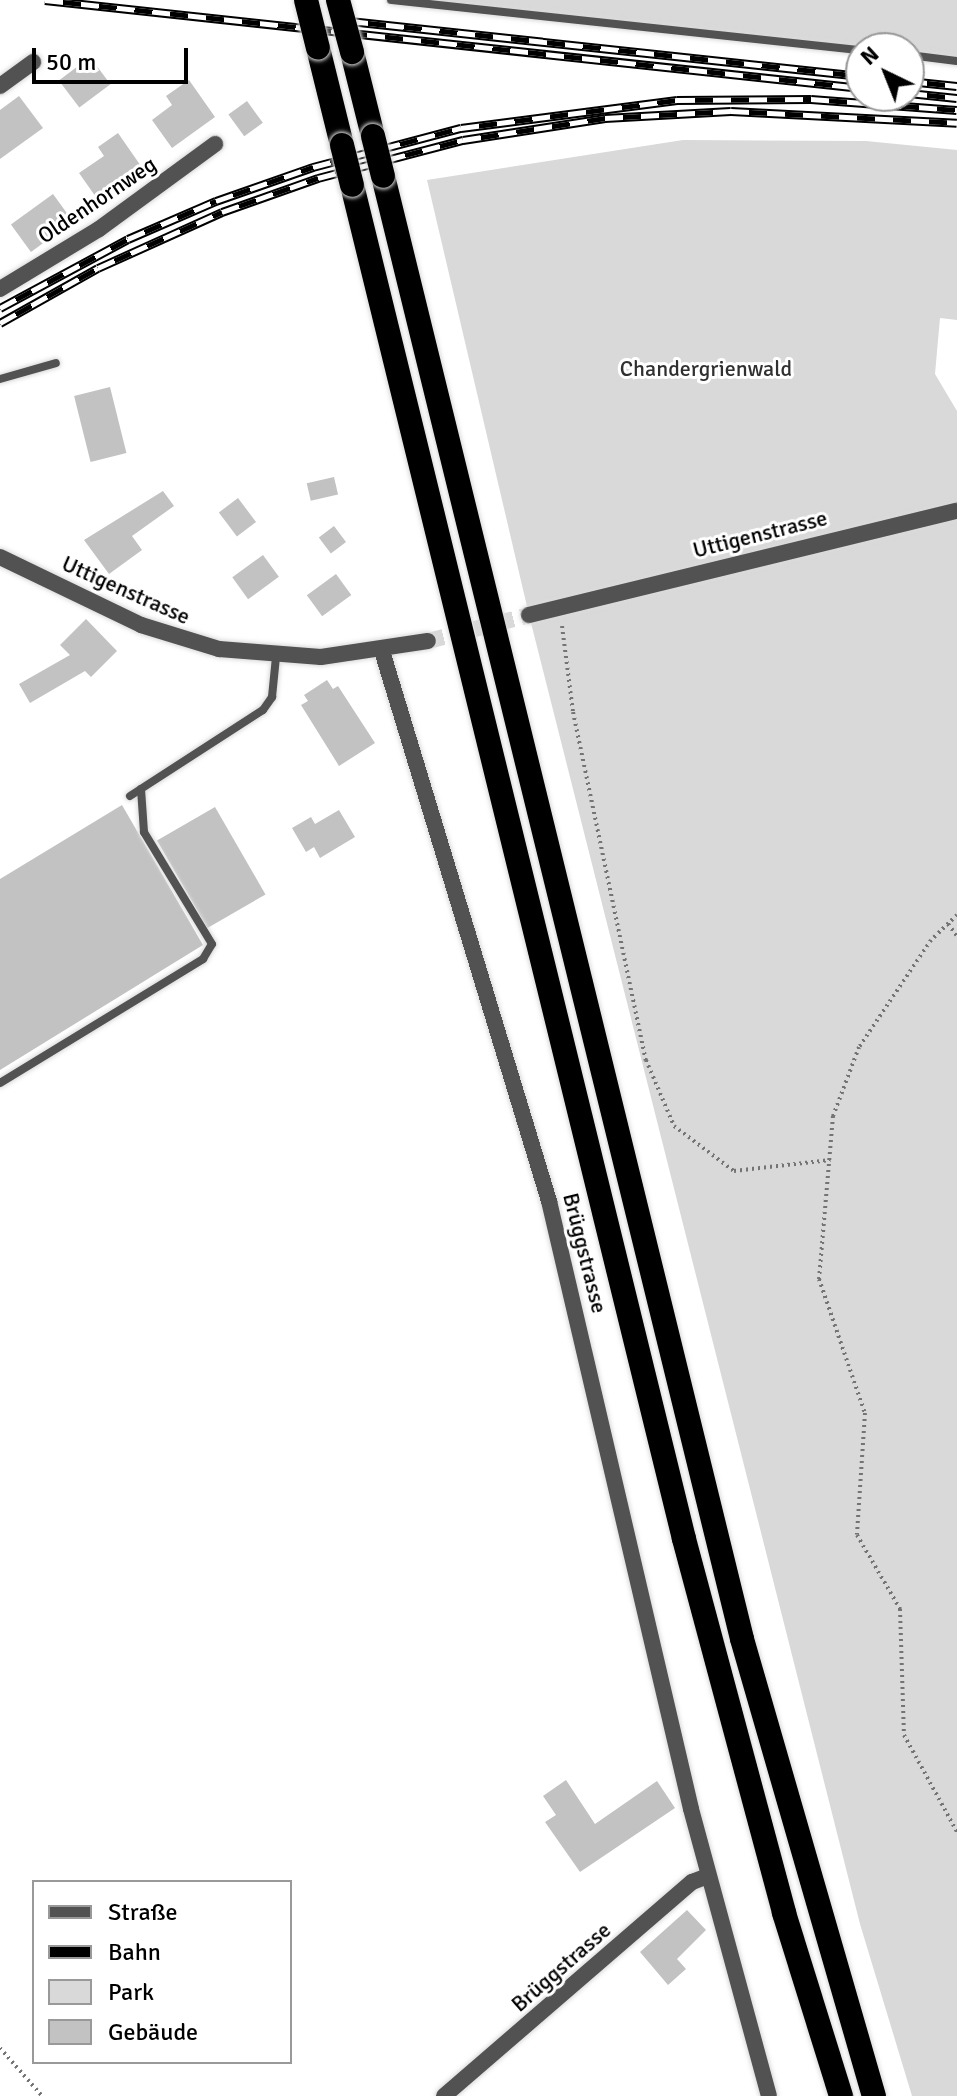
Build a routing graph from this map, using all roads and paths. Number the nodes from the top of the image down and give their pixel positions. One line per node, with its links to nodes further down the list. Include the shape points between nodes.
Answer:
1 (306, 0): 33 (highway, bridge, via 687,1554 777,1886)
2 (338, 0): 34 (highway, bridge, via 742,1639)
3 (391, 0): 4 (lane)
4 (845, 48)
5 (925, 57): 6 (lane)
6 (957, 61)
7 (33, 62): 8 (street)
8 (0, 86)
9 (215, 144): 10 (street, Oldenhornweg, via 99,229)
10 (0, 289)
11 (56, 363): 12 (lane)
12 (0, 379)
13 (957, 511): 15 (street, Uttigenstrasse)
14 (0, 557): 19 (street, Uttigenstrasse, via 167,635)
15 (560, 607): 16 (street, Uttigenstrasse); 26 (path, via 573,712 646,1060 674,1126 734,1171)
16 (529, 615)
17 (428, 641): 18 (street, Uttigenstrasse)
18 (382, 651): 19 (street, Uttigenstrasse); 28 (street, Brüggstrasse, via 553,1216)
19 (276, 657): 20 (lane, via 272,697 263,710)
20 (141, 789): 21 (lane); 25 (lane, via 144,832 212,944 203,959)
21 (130, 796)
22 (957, 915): 23 (path)
23 (948, 924): 24 (path); 26 (path, via 931,940 859,1047 833,1116)
24 (957, 936)
25 (0, 1083)
26 (830, 1160): 27 (path, via 819,1279 865,1413 857,1535 900,1609 904,1735)
27 (957, 1832)
28 (708, 1876): 31 (street, Brüggstrasse, via 692,1882); 32 (street, Brüggstrasse)
29 (0, 2048): 30 (path)
30 (42, 2096)
31 (444, 2096)
32 (769, 2096)
33 (841, 2096)
34 (874, 2096)

